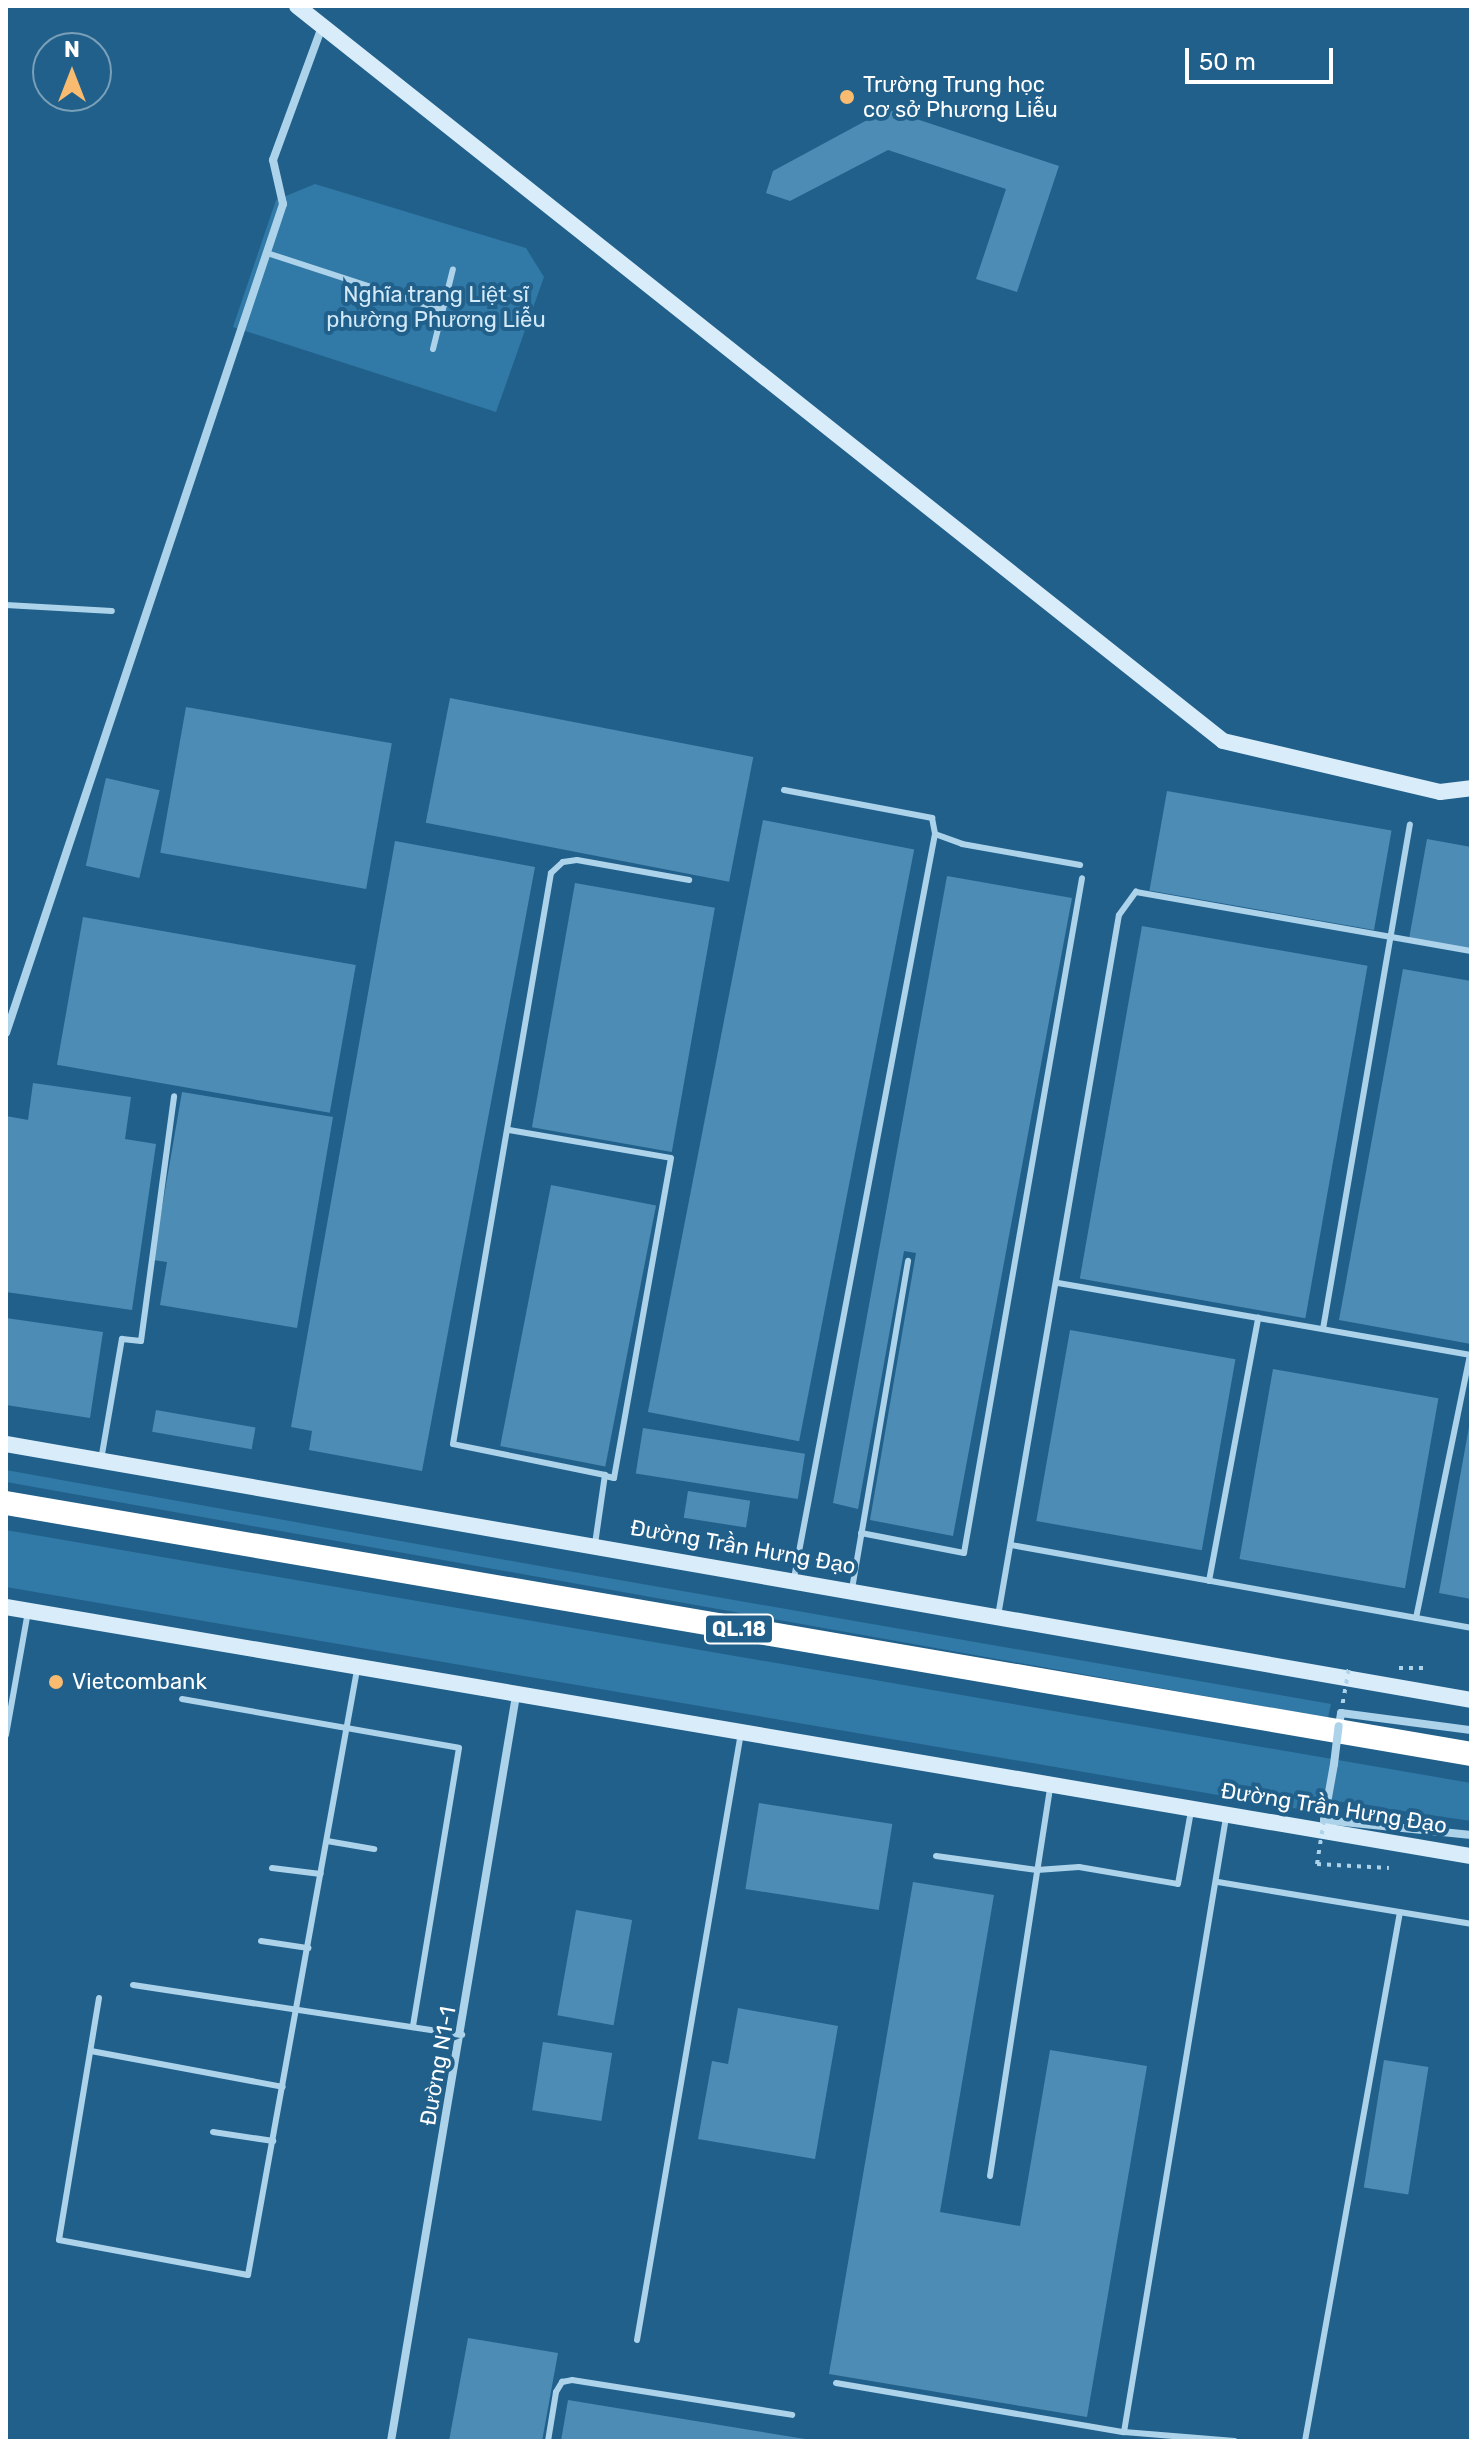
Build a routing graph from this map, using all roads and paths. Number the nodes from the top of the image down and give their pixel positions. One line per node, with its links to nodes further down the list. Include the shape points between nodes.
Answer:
1 (297, 6): 2 (main road)
2 (322, 26): 3 (street, via 273,160 274,177 285,194); 9 (main road, via 1223,741 1440,792)
3 (267, 253): 5 (lane); 18 (street)
4 (453, 269): 5 (lane)
5 (441, 310): 6 (lane)
6 (433, 349)
7 (6, 605): 8 (lane)
8 (112, 611)
9 (1471, 788)
10 (784, 790): 12 (lane, via 932,818)
11 (1410, 824): 16 (lane)
12 (935, 834): 13 (lane); 34 (lane)
13 (1080, 865)
14 (1082, 878): 30 (lane, via 964,1553)
15 (689, 880): 20 (lane, via 577,860 555,868)
16 (1390, 937): 17 (lane); 22 (lane, via 1136,892 1119,915); 24 (lane)
17 (1471, 951)
18 (6, 1033)
19 (174, 1096): 27 (lane, via 141,1341 122,1339)
20 (509, 1130): 28 (lane, via 453,1444); 28 (lane, via 671,1158 614,1478)
21 (908, 1261): 30 (lane)
22 (1058, 1283): 23 (lane); 31 (lane)
23 (1258, 1318): 24 (lane); 33 (lane)
24 (1323, 1329): 25 (lane)
25 (1470, 1354): 39 (lane)
26 (6, 1444): 27 (main road, Đường Trần Hưng Đạo)
27 (101, 1460): 32 (main road, Đường Trần Hưng Đạo)
28 (605, 1476): 32 (lane)
29 (6, 1503): 51 (highway, QL.18)
30 (861, 1533): 35 (lane)
31 (1011, 1545): 33 (lane); 38 (lane)
32 (595, 1548): 34 (main road, Đường Trần Hưng Đạo)
33 (1209, 1581): 39 (lane)
34 (794, 1582): 35 (main road, Đường Trần Hưng Đạo)
35 (851, 1592): 38 (main road, Đường Trần Hưng Đạo)
36 (6, 1607): 37 (main road, Đường Trần Hưng Đạo)
37 (28, 1611): 41 (main road, Đường Trần Hưng Đạo); 50 (lane)
38 (998, 1618): 45 (main road, Đường Trần Hưng Đạo)
39 (1416, 1618): 40 (lane)
40 (1471, 1628)
41 (358, 1666): 43 (main road, Đường Trần Hưng Đạo); 47 (lane)
42 (1349, 1667): 46 (path, bridge)
43 (516, 1696): 49 (main road, Đường Trần Hưng Đạo); 74 (street, Đường N1-1)
44 (182, 1699): 47 (lane)
45 (1471, 1700)
46 (1341, 1713): 48 (street); 55 (street, bridge)
47 (348, 1725): 57 (lane); 73 (lane, via 459,1748)
48 (1470, 1730)
49 (741, 1733): 52 (main road, Đường Trần Hưng Đạo); 80 (lane)
50 (6, 1735)
51 (1471, 1754)
52 (1050, 1787): 53 (main road, Đường Trần Hưng Đạo); 63 (lane)
53 (1191, 1811): 54 (main road, Đường Trần Hưng Đạo); 63 (lane, via 1178,1884 1079,1867)
54 (1226, 1817): 60 (main road, Đường Trần Hưng Đạo); 65 (lane)
55 (1324, 1820): 56 (street); 62 (path, bridge, via 1317,1864)
56 (1471, 1835)
57 (327, 1841): 58 (lane); 64 (lane)
58 (374, 1849)
59 (936, 1856): 63 (lane)
60 (1471, 1856)
61 (272, 1868): 64 (lane)
62 (1389, 1868)
63 (1037, 1870): 79 (lane)
64 (321, 1874): 69 (lane)
65 (1218, 1882): 66 (lane); 83 (lane)
66 (1400, 1912): 67 (lane); 87 (lane)
67 (1471, 1924)
68 (261, 1941): 69 (lane)
69 (308, 1948): 72 (lane)
70 (133, 1985): 72 (lane)
71 (99, 1998): 75 (lane)
72 (297, 2009): 73 (lane); 76 (lane)
73 (413, 2027): 74 (lane)
74 (462, 2035): 84 (street, Đường N1-1)
75 (91, 2051): 76 (lane); 78 (lane, via 59,2240 248,2275)
76 (283, 2087): 78 (lane)
77 (213, 2132): 78 (lane)
78 (273, 2141)
79 (990, 2176)
80 (637, 2340)
81 (836, 2383): 83 (lane)
82 (792, 2415): 85 (lane, via 572,2380 562,2382 556,2392)
83 (1124, 2432): 86 (lane)
84 (391, 2441)
85 (548, 2441)
86 (1235, 2441)
87 (1305, 2441)

